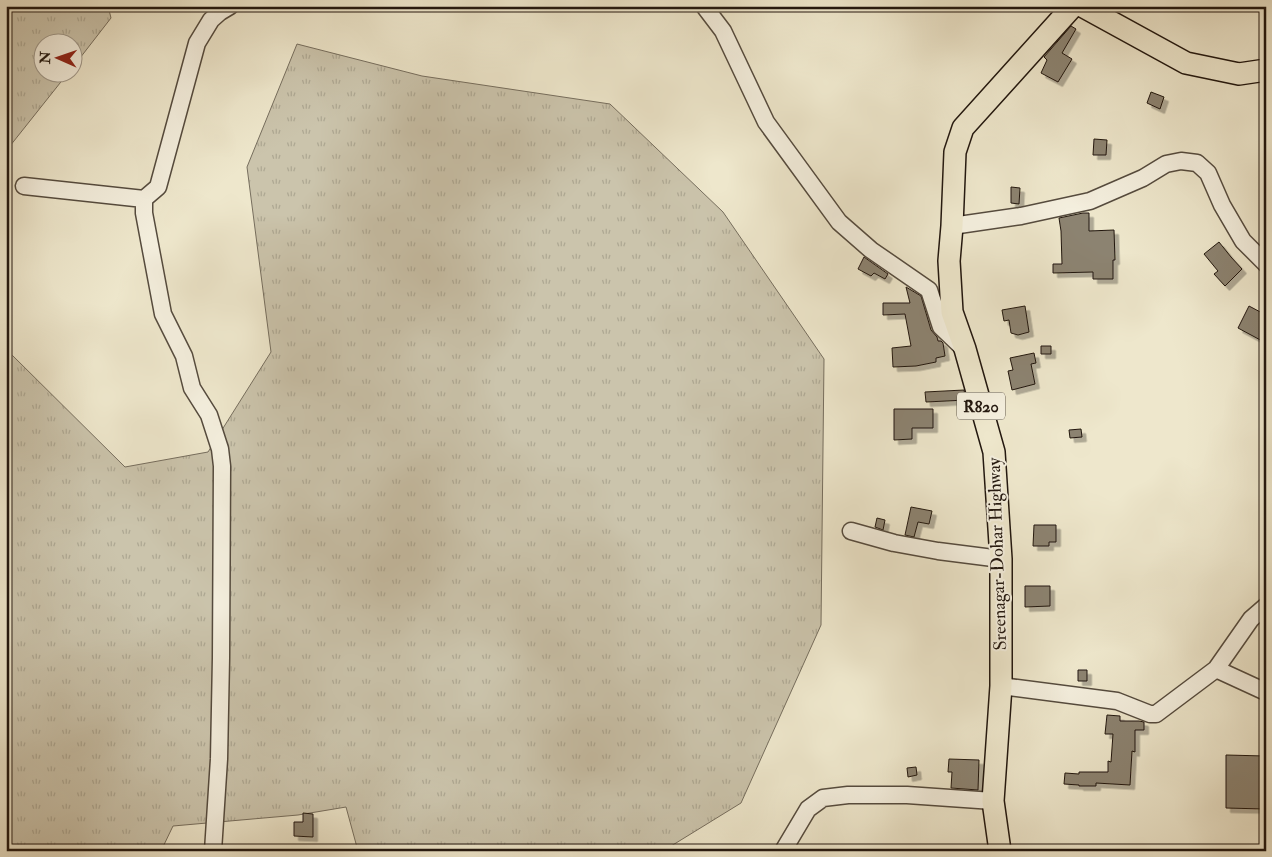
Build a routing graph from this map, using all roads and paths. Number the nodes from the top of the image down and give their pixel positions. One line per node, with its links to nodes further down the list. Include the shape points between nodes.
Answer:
1 (230, 6): 7 (street, via 211,20 197,43 158,187)
2 (704, 6): 10 (street, via 722,31 766,122 839,222 871,250 929,290 941,327)
3 (1073, 6): 8 (main road, Sreenagar-Dohar Highway / R820, via 963,128 955,152)
4 (1082, 6): 5 (main road, via 1186,63 1239,74)
5 (1266, 70)
6 (24, 186): 7 (street)
7 (144, 199): 18 (street, via 162,314 184,356 192,388 209,415 222,466 220,686)
8 (952, 226): 9 (street, via 1021,216 1090,200 1143,178 1166,164 1181,161 1197,163 1208,173 1243,241); 10 (main road, Sreenagar-Dohar Highway / R820, via 949,261 952,312)
9 (1266, 264)
10 (965, 349): 12 (main road, Sreenagar-Dohar Highway / R820, via 994,452)
11 (851, 531): 12 (street, via 930,550)
12 (1001, 559): 15 (main road, Sreenagar-Dohar Highway / R820)
13 (1266, 606): 14 (street, via 1251,619)
14 (1216, 669): 15 (street, via 1156,714 1117,702); 16 (street)
15 (1002, 686): 17 (main road, Sreenagar-Dohar Highway / R820)
16 (1266, 692)
17 (993, 801): 19 (street, via 906,795 823,798 808,809); 20 (main road, Sreenagar-Dohar Highway / R820)
18 (213, 851)
19 (783, 851)
20 (1000, 851)

